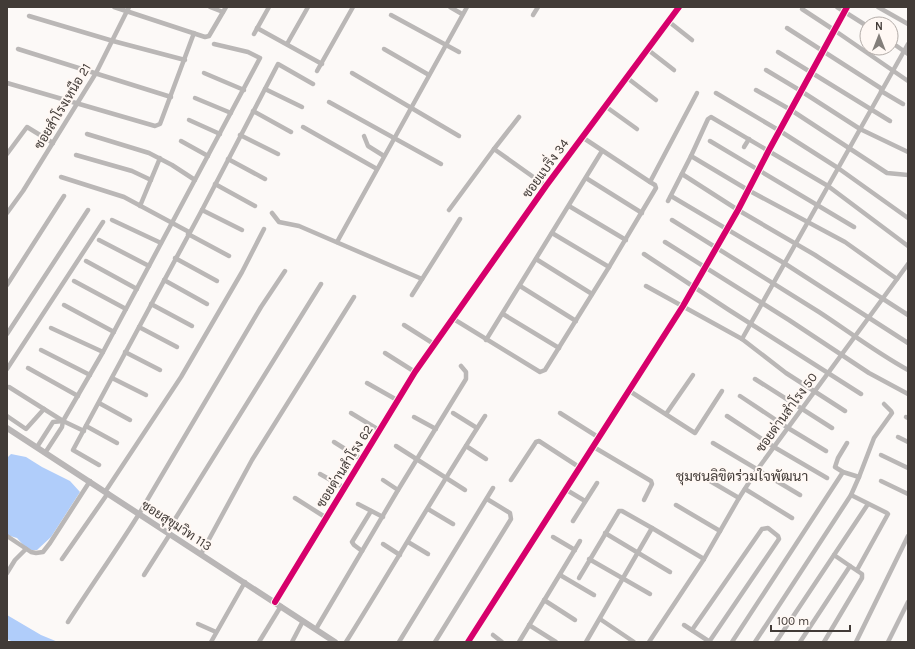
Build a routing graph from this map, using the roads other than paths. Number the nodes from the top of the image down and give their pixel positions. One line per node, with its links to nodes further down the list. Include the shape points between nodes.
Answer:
1 (114, 7): 13 (street)
2 (210, 7): 16 (street)
3 (226, 7): 16 (street)
4 (269, 7): 24 (street)
5 (308, 7): 32 (street)
6 (353, 7): 43 (street)
7 (450, 7): 17 (street)
8 (467, 7): 17 (street)
9 (538, 7): 19 (street)
10 (679, 7): 22 (street, ซอยแบริ่ง 34)
11 (837, 7): 15 (street)
12 (878, 7): 23 (street)
13 (128, 9): 27 (street); 30 (street, ซอยสำโรงเหนือ 21)
14 (802, 9): 26 (street)
15 (846, 9): 21 (street); 26 (street)
16 (223, 12): 27 (street, via 209,36)
17 (462, 14): 34 (street)
18 (391, 15): 34 (street)
19 (533, 15)
20 (29, 16): 30 (street)
21 (859, 20)
22 (668, 21): 29 (street); 37 (street, ซอยแบริ่ง 34)
23 (908, 24)
24 (257, 28): 28 (street); 32 (street)
25 (787, 28): 38 (street)
26 (834, 30): 38 (street); 47 (street)
27 (194, 33): 42 (street)
28 (254, 34)
29 (692, 40)
30 (113, 41): 42 (street); 49 (street, ซอยสำโรงเหนือ 21)
31 (214, 44): 58 (street, via 248,52 260,58)
32 (287, 44): 43 (street)
33 (908, 44): 41 (street)
34 (446, 45): 39 (street); 52 (street)
35 (18, 49): 49 (street)
36 (384, 49): 52 (street)
37 (647, 49): 45 (street); 53 (street, ซอยแบริ่ง 34)
38 (823, 51): 48 (street); 60 (street)
39 (459, 52)
40 (778, 52): 48 (street)
41 (906, 52): 47 (street)
42 (185, 60): 64 (street)
43 (322, 64): 44 (street)
44 (317, 70)
45 (674, 70)
46 (766, 70): 61 (street)
47 (893, 70): 54 (street); 60 (street)
48 (812, 72): 61 (street); 73 (street)
49 (96, 73): 64 (street); 68 (street, ซอยสำโรงเหนือ 21)
50 (204, 73): 58 (street)
51 (352, 73): 72 (street)
52 (429, 75): 72 (street)
53 (626, 77): 66 (street); 70 (street, ซอยแบริ่ง 34)
54 (908, 81)
55 (7, 83): 68 (street)
56 (313, 84): 57 (street, via 278,64)
57 (265, 89): 71 (street); 75 (street)
58 (244, 90): 76 (street)
59 (756, 90): 74 (street)
60 (881, 90): 69 (street); 73 (street)
61 (802, 91): 74 (street); 82 (street)
62 (696, 93): 121 (street)
63 (716, 93): 83 (street)
64 (171, 96): 68 (street, via 160,124 155,126)
65 (195, 98): 76 (street)
66 (656, 100)
67 (329, 102): 91 (street)
68 (77, 104): 95 (street, ซอยสำโรงเหนือ 21)
69 (904, 104)
70 (605, 106): 81 (street); 90 (street, ซอยแบริ่ง 34)
71 (302, 107)
72 (412, 108): 89 (street); 91 (street)
73 (870, 109): 79 (street); 82 (street)
74 (791, 110): 83 (street); 97 (street)
75 (253, 111): 84 (street); 87 (street)
76 (231, 113): 86 (street)
77 (519, 117): 98 (street)
78 (189, 120): 86 (street)
79 (890, 121)
80 (303, 127): 112 (street)
81 (637, 129)
82 (860, 129): 97 (street); 101 (street)
83 (780, 131): 99 (street); 111 (street)
84 (291, 132)
85 (87, 134): 108 (street)
86 (220, 134): 105 (street)
87 (240, 136): 103 (street); 109 (street)
88 (364, 136): 106 (street, via 368,146)
89 (459, 136)
90 (582, 137): 100 (street); 123 (street, ซอยแบริ่ง 34)
91 (394, 138): 106 (street); 110 (street)
92 (749, 139): 96 (street); 99 (street); 107 (street, via 709,118)
93 (181, 141): 105 (street)
94 (710, 141): 113 (street)
95 (53, 143): 102 (street, via 27,127); 139 (street, ซอยสำโรงเหนือ 21)
96 (744, 147)
97 (849, 148): 111 (street); 115 (street, via 887,173)
98 (494, 149): 123 (street); 135 (street)
99 (769, 150): 113 (street); 124 (street)
100 (602, 151): 117 (street); 121 (street)
101 (908, 152)
102 (7, 154)
103 (278, 154)
104 (76, 155): 119 (street, via 132,171)
105 (208, 156): 120 (street)
106 (384, 156): 112 (street)
107 (691, 156): 114 (street); 125 (street)
108 (160, 158): 119 (street); 120 (street)
109 (228, 159): 118 (street); 122 (street)
110 (441, 164)
111 (838, 168): 124 (street); 140 (street)
112 (377, 169): 155 (street)
113 (759, 170): 125 (street); 129 (street)
114 (682, 174): 127 (street); 136 (street)
115 (908, 175)
116 (61, 177): 130 (street, via 124,197)
117 (586, 178): 132 (street); 138 (street)
118 (265, 179)
119 (151, 180): 130 (street)
120 (195, 180): 145 (street)
121 (650, 182): 138 (street, via 656,188)
122 (215, 184): 131 (street); 134 (street)
123 (546, 186): 199 (street, ซอยแบริ่ง 34)
124 (828, 186): 129 (street); 159 (street)
125 (748, 190): 136 (street); 146 (street)
126 (64, 196): 181 (street)
127 (671, 196): 128 (street); 149 (street)
128 (668, 201)
129 (817, 205): 146 (street); 147 (street)
130 (140, 206): 145 (street)
131 (255, 206)
132 (569, 206): 151 (street); 154 (street)
133 (88, 210): 207 (street)
134 (202, 210): 150 (street); 152 (street)
135 (449, 210)
136 (738, 210): 149 (street); 157 (street)
137 (272, 213): 155 (street, via 279,222 299,226)
138 (642, 213): 154 (street)
139 (7, 214)
140 (908, 218)
141 (460, 219): 174 (street)
142 (112, 220): 158 (street)
143 (672, 220): 160 (street)
144 (103, 222): 222 (street)
145 (172, 223): 152 (street); 158 (street)
146 (807, 223): 157 (street); 175 (street, via 845,242)
147 (854, 227)
148 (264, 228): 304 (street, via 242,272 181,377)
149 (727, 229): 160 (street); 166 (street)
150 (242, 230)
151 (552, 232): 164 (street); 170 (street)
152 (189, 233): 162 (street); 163 (street)
153 (99, 240): 168 (street)
154 (626, 240): 170 (street)
155 (337, 242): 174 (street)
156 (665, 242): 169 (street)
157 (796, 243): 166 (street); 189 (street)
158 (161, 244): 168 (street)
159 (908, 246)
160 (716, 248): 169 (street); 179 (street)
161 (644, 254): 184 (street)
162 (229, 256)
163 (175, 258): 176 (street); 178 (street)
164 (536, 259): 182 (street); 186 (street)
165 (86, 261): 185 (street)
166 (784, 263): 179 (street); 198 (street)
167 (908, 264): 172 (street, ซอยด่านสำโรง 50)
168 (149, 266): 185 (street)
169 (706, 266): 184 (street); 190 (street)
170 (609, 267): 186 (street)
171 (285, 271): 318 (street, via 261,307)
172 (903, 271): 173 (street); 175 (street, ซอยด่านสำโรง 50)
173 (908, 274)
174 (422, 279): 187 (street)
175 (897, 279): 189 (street, ซอยด่านสำโรง 50)
176 (164, 280): 191 (street); 192 (street)
177 (74, 281): 195 (street)
178 (217, 281)
179 (773, 283): 190 (street); 208 (street)
180 (321, 284): 326 (street)
181 (7, 285)
182 (520, 286): 196 (street); 200 (street)
183 (646, 286): 194 (street)
184 (694, 286): 194 (street); 201 (street)
185 (137, 289): 195 (street)
186 (592, 294): 200 (street)
187 (412, 295)
188 (354, 296): 338 (street, via 252,460)
189 (882, 298): 197 (street); 198 (street, ซอยด่านสำโรง 50)
190 (762, 302): 201 (street); 219 (street)
191 (151, 304): 203 (street); 204 (street)
192 (207, 304)
193 (64, 305): 206 (street)
194 (683, 306): 209 (street); 233 (street)
195 (126, 309): 206 (street)
196 (503, 314): 210 (street); 214 (street)
197 (908, 315)
198 (868, 317): 208 (street, ซอยด่านสำโรง 50); 211 (street)
199 (452, 318): 210 (street); 212 (street, ซอยแบริ่ง 34)
200 (576, 321): 214 (street)
201 (750, 323): 209 (street); 226 (street)
202 (404, 325): 212 (street)
203 (139, 326): 213 (street); 217 (street)
204 (192, 326)
205 (51, 328): 216 (street)
206 (114, 332): 216 (street)
207 (7, 334)
208 (855, 335): 219 (street, ซอยด่านสำโรง 50); 224 (street)
209 (742, 339): 235 (street)
210 (486, 340): 214 (street, via 540,372 545,370)
211 (908, 343)
212 (434, 344): 225 (street, ซอยด่านสำโรง 62)
213 (177, 347)
214 (559, 348)
215 (41, 350): 227 (street)
216 (103, 352): 227 (street)
217 (125, 352): 223 (street); 229 (street)
218 (385, 353): 225 (street)
219 (841, 355): 226 (street, ซอยด่านสำโรง 50); 237 (street)
220 (461, 366): 263 (street, via 466,372 466,379)
221 (28, 368): 239 (street)
222 (7, 369)
223 (160, 370)
224 (908, 370)
225 (415, 372): 241 (street, ซอยด่านสำโรง 62)
226 (828, 373): 235 (street, ซอยด่านสำโรง 50); 236 (street)
227 (90, 375): 239 (street)
228 (693, 375): 250 (street)
229 (112, 378): 238 (street); 242 (street)
230 (755, 379): 245 (street)
231 (367, 383): 241 (street)
232 (9, 387): 244 (street)
233 (628, 390): 250 (street); 265 (street)
234 (722, 391): 250 (street, via 695,433)
235 (814, 391): 245 (street, ซอยด่านสำโรง 50); 246 (street)
236 (861, 394)
237 (908, 394)
238 (146, 395)
239 (78, 396): 256 (street)
240 (740, 396): 260 (street)
241 (397, 400): 262 (street, ซอยด่านสำโรง 62)
242 (99, 403): 255 (street); 257 (street)
243 (884, 404): 291 (street, via 892,413 874,438)
244 (44, 408): 251 (street, via 26,429); 256 (street)
245 (802, 408): 260 (street, ซอยด่านสำโรง 50); 261 (street)
246 (845, 411)
247 (351, 413): 262 (street)
248 (453, 413): 259 (street)
249 (560, 414): 265 (street)
250 (666, 414)
251 (7, 416)
252 (485, 416): 259 (street)
253 (727, 416): 275 (street)
254 (414, 417): 263 (street)
255 (130, 420)
256 (63, 421): 264 (street); 276 (street, via 53,422); 278 (street)
257 (86, 426): 264 (street); 269 (street)
258 (7, 428): 276 (main road, ซอยสุขุมวิท 113)
259 (477, 428): 273 (street)
260 (788, 428): 275 (street, ซอยด่านสำโรง 50); 277 (street)
261 (832, 428)
262 (379, 430): 280 (street, ซอยด่านสำโรง 62)
263 (436, 430): 282 (street)
264 (84, 431): 283 (street, via 73,450)
265 (598, 437): 274 (street)
266 (898, 437): 268 (street)
267 (334, 442): 280 (street)
268 (908, 442)
269 (117, 443)
270 (713, 443): 286 (street)
271 (847, 443): 287 (street, via 835,466)
272 (396, 446): 282 (street)
273 (466, 446): 281 (street); 290 (street)
274 (592, 446): 284 (street); 311 (street, via 651,481)
275 (774, 446): 286 (street, ซอยด่านสำโรง 50); 292 (street)
276 (37, 447): 278 (main road, ซอยสุขุมวิท 113)
277 (826, 451)
278 (46, 453): 295 (main road, ซอยสุขุมวิท 113)
279 (881, 455): 285 (street)
280 (361, 459): 298 (street, ซอยด่านสำโรง 62)
281 (486, 459)
282 (418, 460): 290 (street); 302 (street)
283 (99, 465)
284 (579, 467): 294 (street, via 539,441); 300 (street)
285 (908, 468)
286 (757, 470): 301 (street, ซอยด่านสำโรง 50); 306 (street)
287 (843, 472): 291 (street); 386 (street)
288 (320, 474): 298 (street)
289 (698, 474): 309 (street)
290 (446, 477): 303 (street); 316 (street)
291 (859, 477): 307 (street)
292 (827, 478)
293 (383, 480): 302 (street)
294 (511, 480)
295 (90, 481): 304 (main road, ซอยสุขุมวิท 113); 334 (street, via 45,551 40,554)
296 (881, 481): 305 (street)
297 (597, 483): 312 (street)
298 (344, 488): 319 (street, ซอยด่านสำโรง 62)
299 (493, 488): 310 (street)
300 (565, 489): 312 (street); 378 (street)
301 (745, 489): 309 (street, ซอยด่านสำโรง 50); 321 (street)
302 (398, 490): 320 (street)
303 (465, 490)
304 (107, 492): 318 (main road, ซอยสุขุมวิท 113); 343 (street)
305 (908, 494)
306 (800, 495)
307 (851, 495): 314 (street); 387 (street)
308 (295, 498): 319 (street)
309 (739, 498): 325 (street, ซอยด่านสำโรง 50)
310 (487, 499): 376 (street); 377 (street, via 510,513 511,519)
311 (644, 500)
312 (585, 501): 322 (street)
313 (358, 504): 317 (street)
314 (868, 504): 341 (street); 346 (street, via 887,513 888,517)
315 (676, 506): 325 (street)
316 (428, 508): 323 (street); 332 (street)
317 (370, 511): 320 (street); 336 (street, via 352,542)
318 (139, 514): 326 (main road, ซอยสุขุมวิท 113); 363 (street)
319 (325, 517): 357 (street, ซอยด่านสำโรง 62)
320 (383, 517): 336 (street)
321 (792, 518)
322 (573, 521)
323 (453, 524)
324 (652, 528): 327 (street, via 620,510); 337 (street); 344 (street)
325 (720, 531): 344 (street, ซอยด่านสำโรง 50)
326 (168, 532): 338 (main road, ซอยสุขุมวิท 113); 349 (street)
327 (605, 533): 337 (street); 342 (street)
328 (7, 536): 334 (street)
329 (908, 536): 391 (street)
330 (552, 537): 335 (street)
331 (580, 541): 335 (street)
332 (408, 542): 339 (street); 340 (street)
333 (383, 544): 340 (street)
334 (26, 549): 348 (street)
335 (575, 550): 350 (street)
336 (362, 551): 367 (street)
337 (637, 553): 347 (street); 352 (street)
338 (201, 554): 353 (main road, ซอยสุขุมวิท 113)
339 (428, 554)
340 (400, 555): 375 (street)
341 (834, 555): 345 (street); 388 (street)
342 (589, 559): 351 (street); 352 (street)
343 (62, 560)
344 (704, 560): 384 (street, ซอยด่านสำโรง 50)
345 (850, 566): 346 (street); 389 (street)
346 (857, 570): 390 (street, via 862,576 861,581)
347 (670, 572)
348 (7, 573)
349 (144, 575)
350 (560, 575): 355 (street); 356 (street)
351 (579, 578)
352 (622, 578): 354 (street); 360 (street)
353 (245, 582): 357 (main road, ซอยสุขุมวิท 113); 369 (street)
354 (650, 594)
355 (594, 595)
356 (544, 600): 361 (street); 365 (street)
357 (275, 602): 359 (main road, ซอยสุขุมวิท 113)
358 (908, 602): 392 (street)
359 (281, 606): 362 (main road, ซอยสุขุมวิท 113); 372 (street)
360 (600, 619): 382 (street); 383 (street)
361 (575, 620)
362 (304, 621): 367 (main road, ซอยสุขุมวิท 113); 373 (street)
363 (68, 622)
364 (198, 624): 369 (street)
365 (529, 625): 380 (street); 381 (street)
366 (684, 625): 368 (street)
367 (316, 629): 374 (main road, ซอยสุขุมวิท 113)
368 (692, 630): 385 (street); 385 (street, via 762,529 768,528 779,540)
369 (216, 632): 371 (street)
370 (493, 636): 379 (street)
371 (211, 642)
372 (259, 642)
373 (292, 642)
374 (335, 642)
375 (346, 642)
376 (399, 642)
377 (435, 642)
378 (468, 642)
379 (502, 642)
380 (519, 642)
381 (556, 642)
382 (586, 642)
383 (634, 642)
384 (649, 642)
385 (709, 642)
386 (732, 642)
387 (755, 642)
388 (776, 642)
389 (800, 642)
390 (824, 642)
391 (856, 642)
392 (888, 642)

